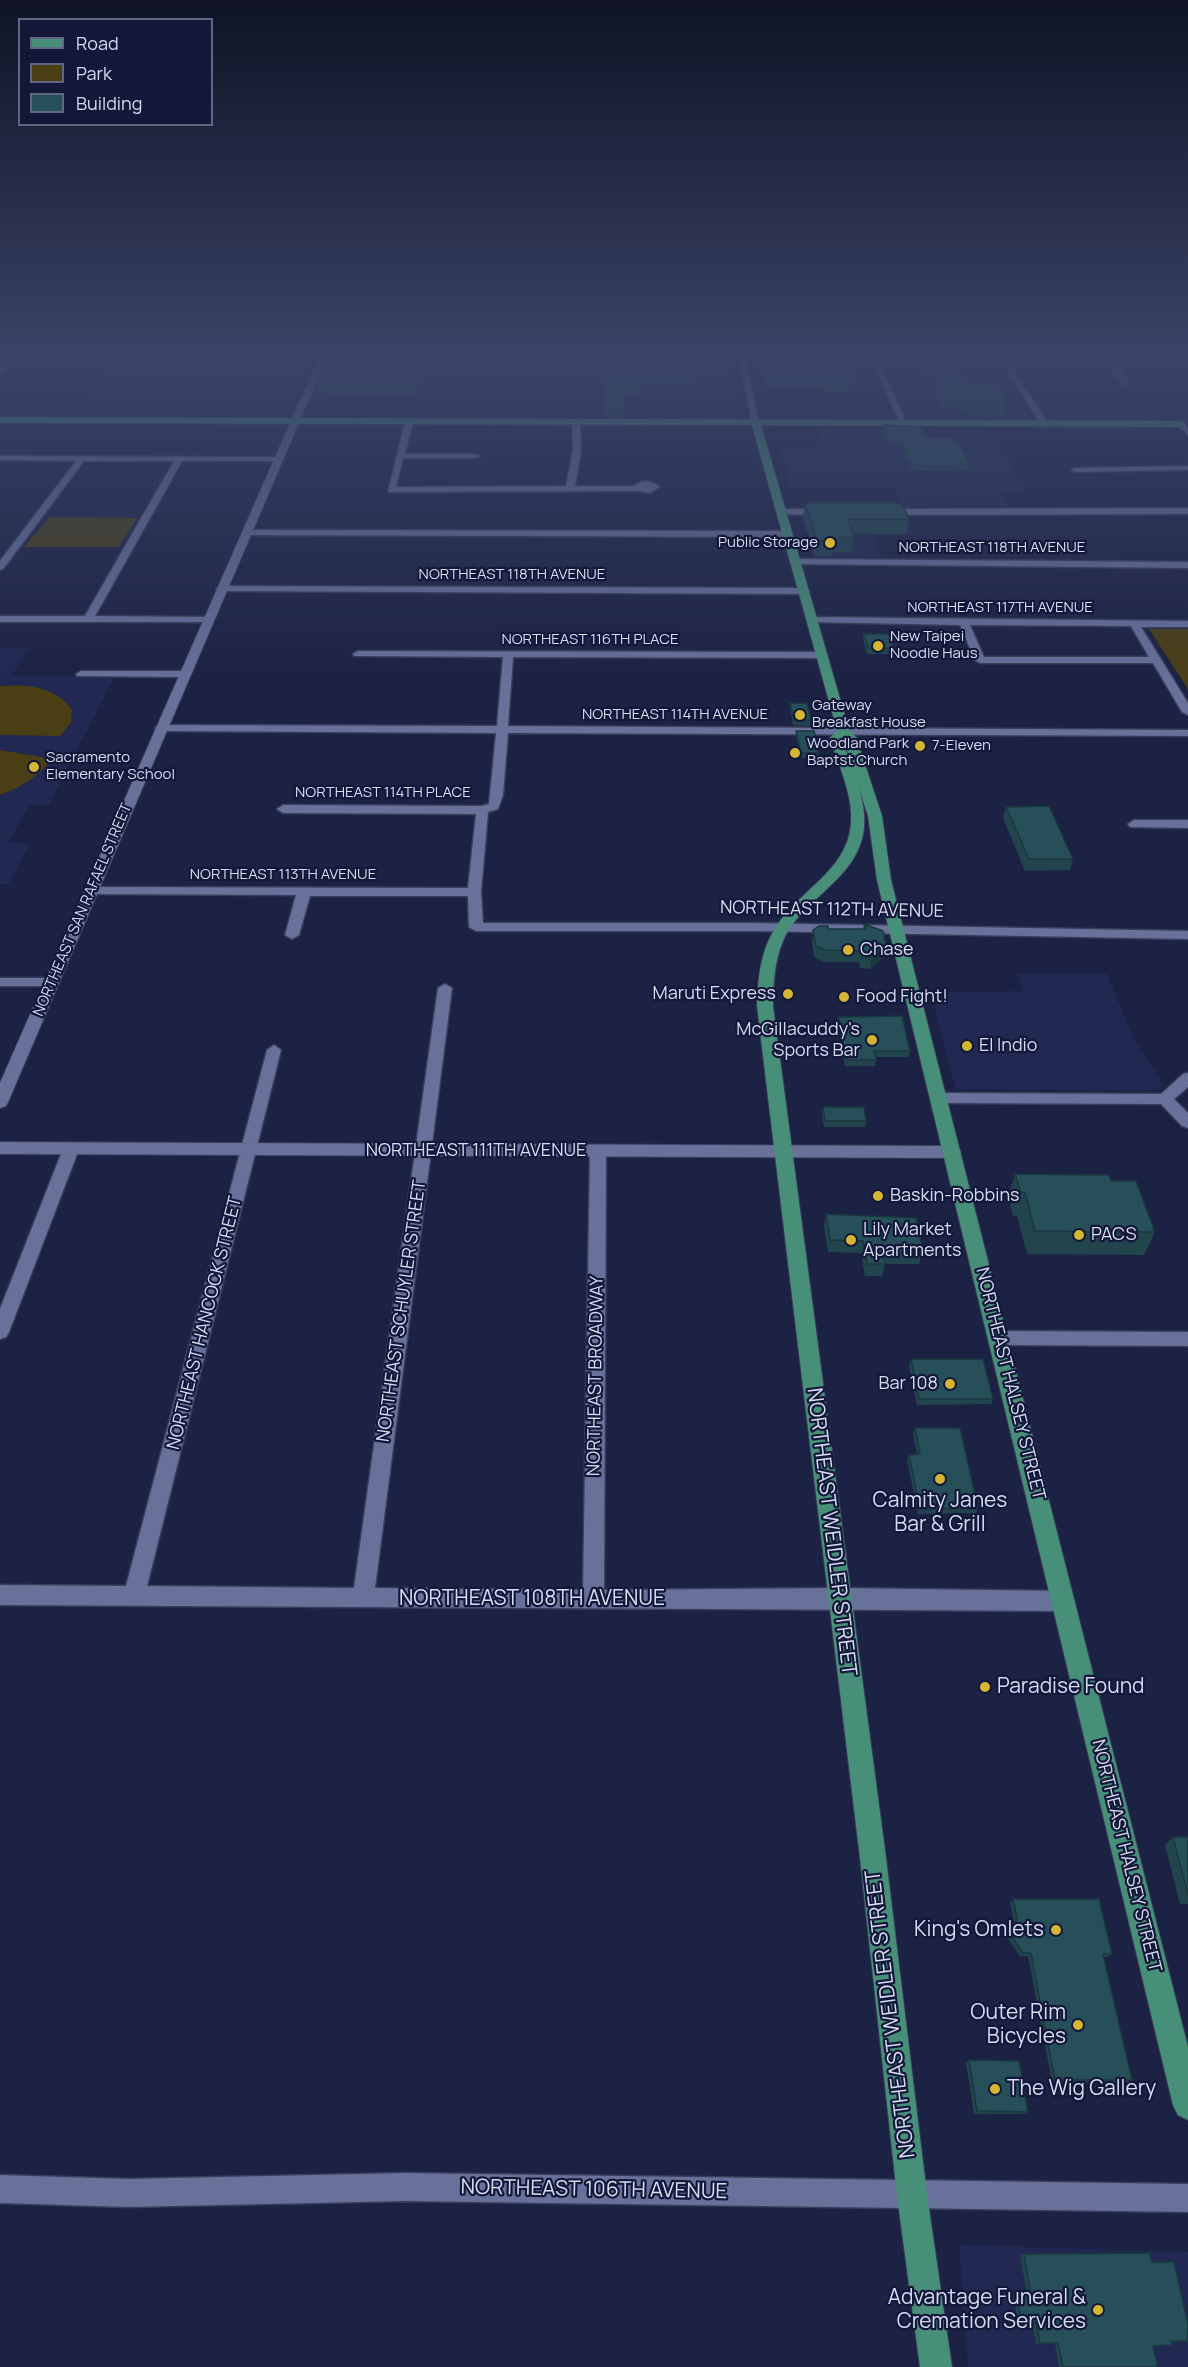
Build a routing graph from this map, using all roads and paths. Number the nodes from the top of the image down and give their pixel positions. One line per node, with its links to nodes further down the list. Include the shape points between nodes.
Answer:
1 (76, 465): 19 (street)
2 (175, 465): 23 (street)
3 (275, 465): 15 (street, NORTHEAST SAN RAFAEL STREET)
4 (397, 465): 10 (street, via 391,490)
5 (574, 465): 10 (street)
6 (768, 465): 12 (main road, NORTHEAST HALSEY STREET)
7 (1188, 468): 8 (street)
8 (1075, 470)
9 (639, 488): 10 (street)
10 (570, 490)
11 (1188, 511): 14 (street)
12 (782, 512): 13 (street); 16 (main road, NORTHEAST HALSEY STREET)
13 (832, 512)
14 (876, 512)
15 (246, 533): 16 (street); 20 (street, NORTHEAST SAN RAFAEL STREET)
16 (788, 534): 17 (main road, NORTHEAST HALSEY STREET)
17 (796, 562): 18 (street, NORTHEAST 118TH AVENUE); 21 (main road, NORTHEAST HALSEY STREET)
18 (1188, 565)
19 (0, 567)
20 (221, 589): 21 (street, NORTHEAST 118TH AVENUE); 24 (street, NORTHEAST SAN RAFAEL STREET)
21 (804, 591): 25 (main road, NORTHEAST HALSEY STREET)
22 (0, 619): 23 (street)
23 (89, 619): 24 (street)
24 (208, 620): 34 (street, NORTHEAST SAN RAFAEL STREET)
25 (812, 620): 26 (street, NORTHEAST 117TH AVENUE); 31 (main road, NORTHEAST HALSEY STREET)
26 (964, 623): 27 (street, NORTHEAST 117TH AVENUE); 32 (street, via 981,660)
27 (1134, 623): 28 (street, NORTHEAST 117TH AVENUE); 32 (street)
28 (1188, 624)
29 (358, 654): 30 (street, NORTHEAST 116TH PLACE)
30 (508, 655): 31 (street, NORTHEAST 116TH PLACE); 37 (street)
31 (822, 655): 38 (main road, NORTHEAST HALSEY STREET)
32 (1157, 660): 35 (street)
33 (81, 674): 34 (street)
34 (184, 674): 36 (street, NORTHEAST SAN RAFAEL STREET)
35 (1188, 712)
36 (161, 728): 37 (street, NORTHEAST 114TH AVENUE); 44 (street, NORTHEAST SAN RAFAEL STREET)
37 (502, 730): 38 (street, NORTHEAST 114TH AVENUE); 41 (street, via 496,803)
38 (843, 731): 39 (street, NORTHEAST 114TH AVENUE); 47 (main road, NORTHEAST WEIDLER STREET, via 836,738 857,812 854,842 841,867); 48 (main road, NORTHEAST HALSEY STREET, via 850,737 876,816 884,880)
39 (1188, 733)
40 (283, 809): 41 (street, NORTHEAST 114TH PLACE)
41 (482, 810): 46 (street)
42 (1134, 824): 43 (street)
43 (1188, 824)
44 (91, 891): 45 (street, NORTHEAST 113TH AVENUE); 52 (street, NORTHEAST SAN RAFAEL STREET)
45 (304, 892): 46 (street, NORTHEAST 113TH AVENUE); 49 (street)
46 (474, 892): 47 (street, NORTHEAST 112TH AVENUE, via 476,927)
47 (783, 928): 48 (street, NORTHEAST 112TH AVENUE); 65 (main road, NORTHEAST WEIDLER STREET, via 768,967 765,1006)
48 (896, 929): 50 (street, NORTHEAST 112TH AVENUE); 56 (main road, NORTHEAST HALSEY STREET)
49 (292, 935)
50 (1188, 935)
51 (0, 982): 52 (street)
52 (52, 982): 58 (street, NORTHEAST SAN RAFAEL STREET)
53 (445, 988): 63 (street, NORTHEAST SCHUYLER STREET)
54 (273, 1050): 62 (street, NORTHEAST HANCOCK STREET)
55 (1188, 1078): 57 (street)
56 (939, 1098): 57 (street); 66 (main road, NORTHEAST HALSEY STREET)
57 (1165, 1099): 59 (street)
58 (0, 1102)
59 (1188, 1122)
60 (0, 1148): 61 (street, NORTHEAST 111TH AVENUE)
61 (71, 1149): 62 (street, NORTHEAST 111TH AVENUE); 67 (street)
62 (249, 1149): 63 (street, NORTHEAST 111TH AVENUE); 71 (street, NORTHEAST HANCOCK STREET)
63 (424, 1150): 64 (street, NORTHEAST 111TH AVENUE); 72 (street, NORTHEAST SCHUYLER STREET)
64 (598, 1151): 65 (street, NORTHEAST 111TH AVENUE); 74 (street, NORTHEAST BROADWAY)
65 (783, 1152): 66 (street, NORTHEAST 111TH AVENUE); 73 (main road, NORTHEAST WEIDLER STREET)
66 (952, 1152): 68 (main road, NORTHEAST HALSEY STREET)
67 (0, 1332)
68 (998, 1338): 69 (street); 75 (main road, NORTHEAST HALSEY STREET)
69 (1188, 1340)
70 (0, 1595): 71 (street, NORTHEAST 108TH AVENUE)
71 (134, 1597): 72 (street, NORTHEAST 108TH AVENUE)
72 (363, 1598): 74 (street, NORTHEAST 108TH AVENUE)
73 (840, 1598): 74 (street, NORTHEAST 108TH AVENUE); 75 (street, NORTHEAST 108TH AVENUE); 78 (main road, NORTHEAST WEIDLER STREET)
74 (593, 1600)
75 (1063, 1601): 76 (main road, NORTHEAST HALSEY STREET)
76 (1188, 2104)
77 (0, 2189): 78 (street, NORTHEAST 106TH AVENUE, via 128,2193 406,2187)
78 (912, 2195): 79 (street, NORTHEAST 106TH AVENUE); 80 (main road, NORTHEAST WEIDLER STREET)
79 (1188, 2198)
80 (936, 2367)

